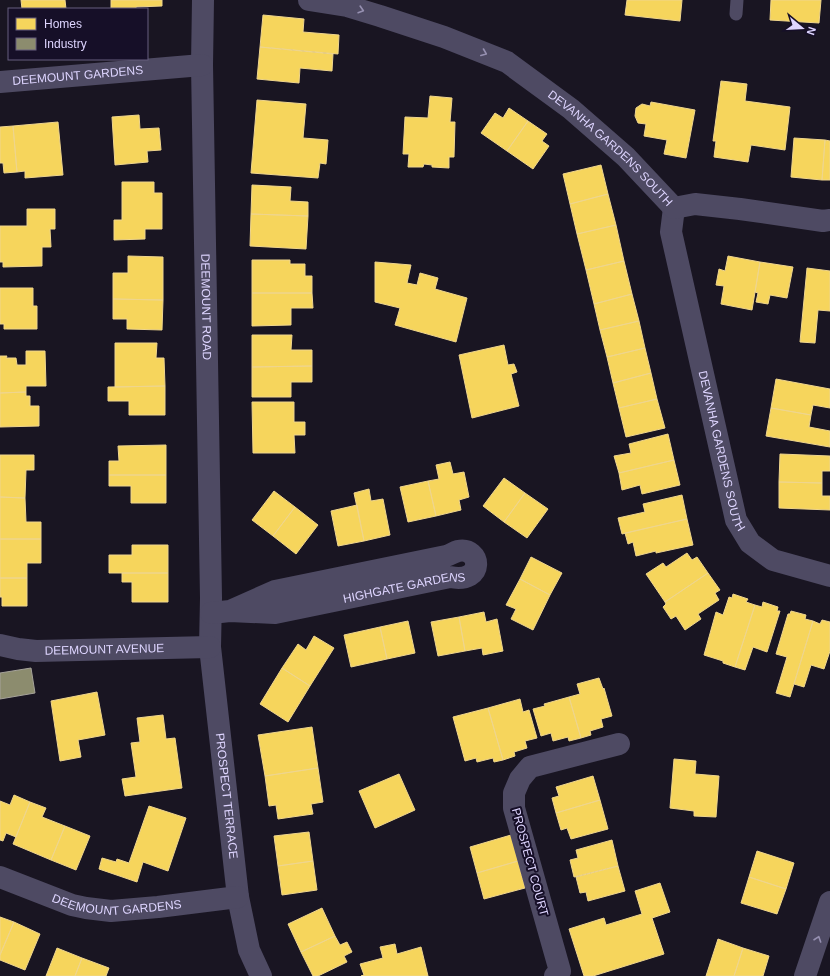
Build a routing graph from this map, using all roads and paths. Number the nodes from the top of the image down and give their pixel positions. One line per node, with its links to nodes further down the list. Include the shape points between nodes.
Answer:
1 (203, 0): 5 (street, DEEMOUNT ROAD)
2 (309, 0): 7 (street, DEVANHA GARDENS SOUTH, one-way to 7, via 347,6 380,16 444,37 506,62 571,109 626,157)
3 (738, 0): 4 (lane)
4 (736, 14)
5 (202, 65): 6 (street, DEEMOUNT GARDENS); 10 (street, DEEMOUNT ROAD)
6 (0, 82)
7 (674, 208): 8 (street, via 695,204); 9 (street, DEVANHA GARDENS SOUTH, via 671,232 736,520 750,543 773,560)
8 (830, 220)
9 (830, 576)
10 (220, 612): 10 (street, HIGHGATE GARDENS, via 275,591 446,556 458,551 466,551 473,555 477,563 475,571 470,576 450,577 275,613); 12 (street, PROSPECT TERRACE)
11 (0, 645): 12 (street, DEEMOUNT AVENUE, via 36,651)
12 (210, 647): 15 (street, PROSPECT TERRACE)
13 (619, 744): 18 (street, PROSPECT COURT, via 530,767 520,779 514,793 514,808 560,971)
14 (0, 877): 15 (street, DEEMOUNT GARDENS, via 72,905 111,911)
15 (238, 897): 17 (street, PROSPECT TERRACE, via 249,950)
16 (830, 902): 19 (street, one-way to 16)
17 (261, 976)
18 (555, 976)
19 (805, 976)

